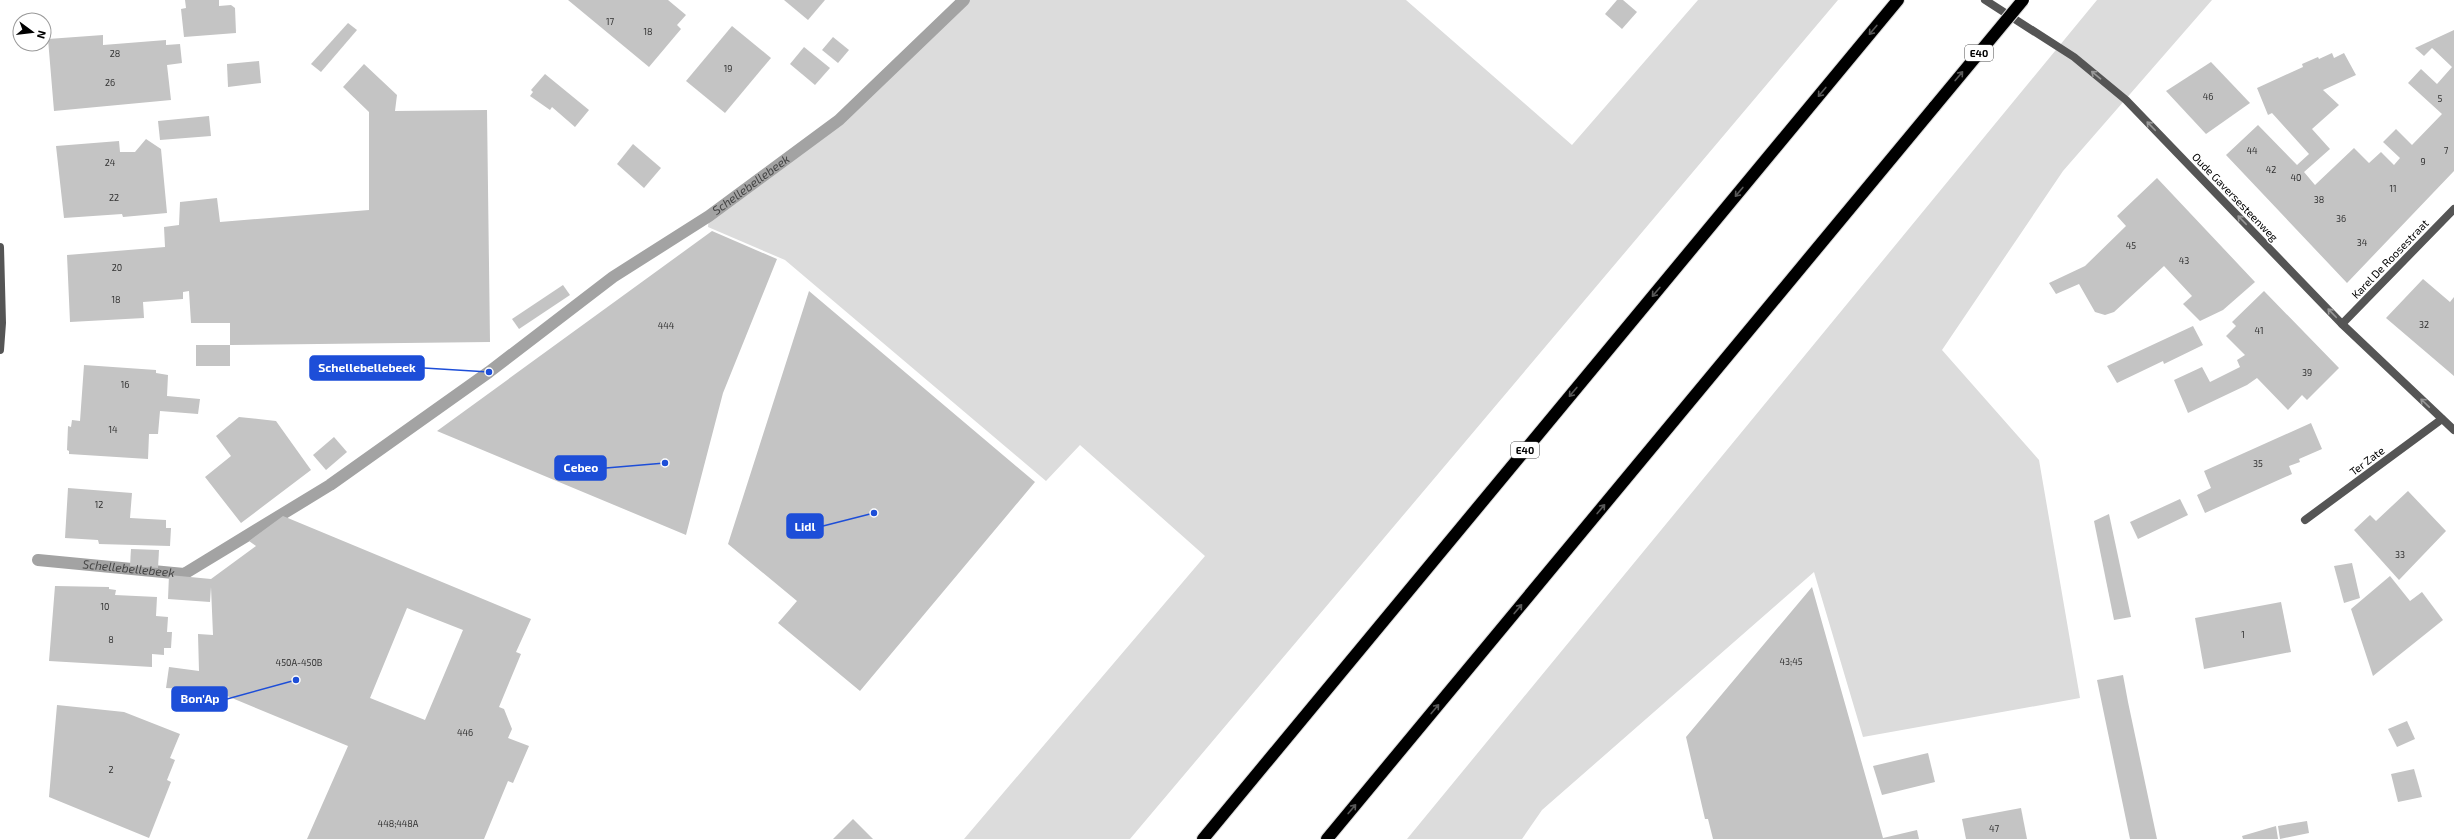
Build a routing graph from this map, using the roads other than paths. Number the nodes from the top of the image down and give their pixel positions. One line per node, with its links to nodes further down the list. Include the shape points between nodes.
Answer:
1 (1898, 0): 11 (highway, E40, one-way to 11)
2 (1985, 0): 6 (street, Oude Gaversesteenweg, one-way to 2, via 2126,100 2074,57)
3 (2023, 0): 12 (highway, E40, one-way to 3, bridge)
4 (2454, 209): 6 (street, Karel De Roosestraat)
5 (0, 247): 7 (street)
6 (2342, 324): 8 (street, Oude Gaversesteenweg, one-way to 6)
7 (0, 350)
8 (2442, 419): 9 (street, Oude Gaversesteenweg); 10 (street, Ter Zate)
9 (2454, 430)
10 (2305, 520)
11 (1203, 839)
12 (1327, 839)

